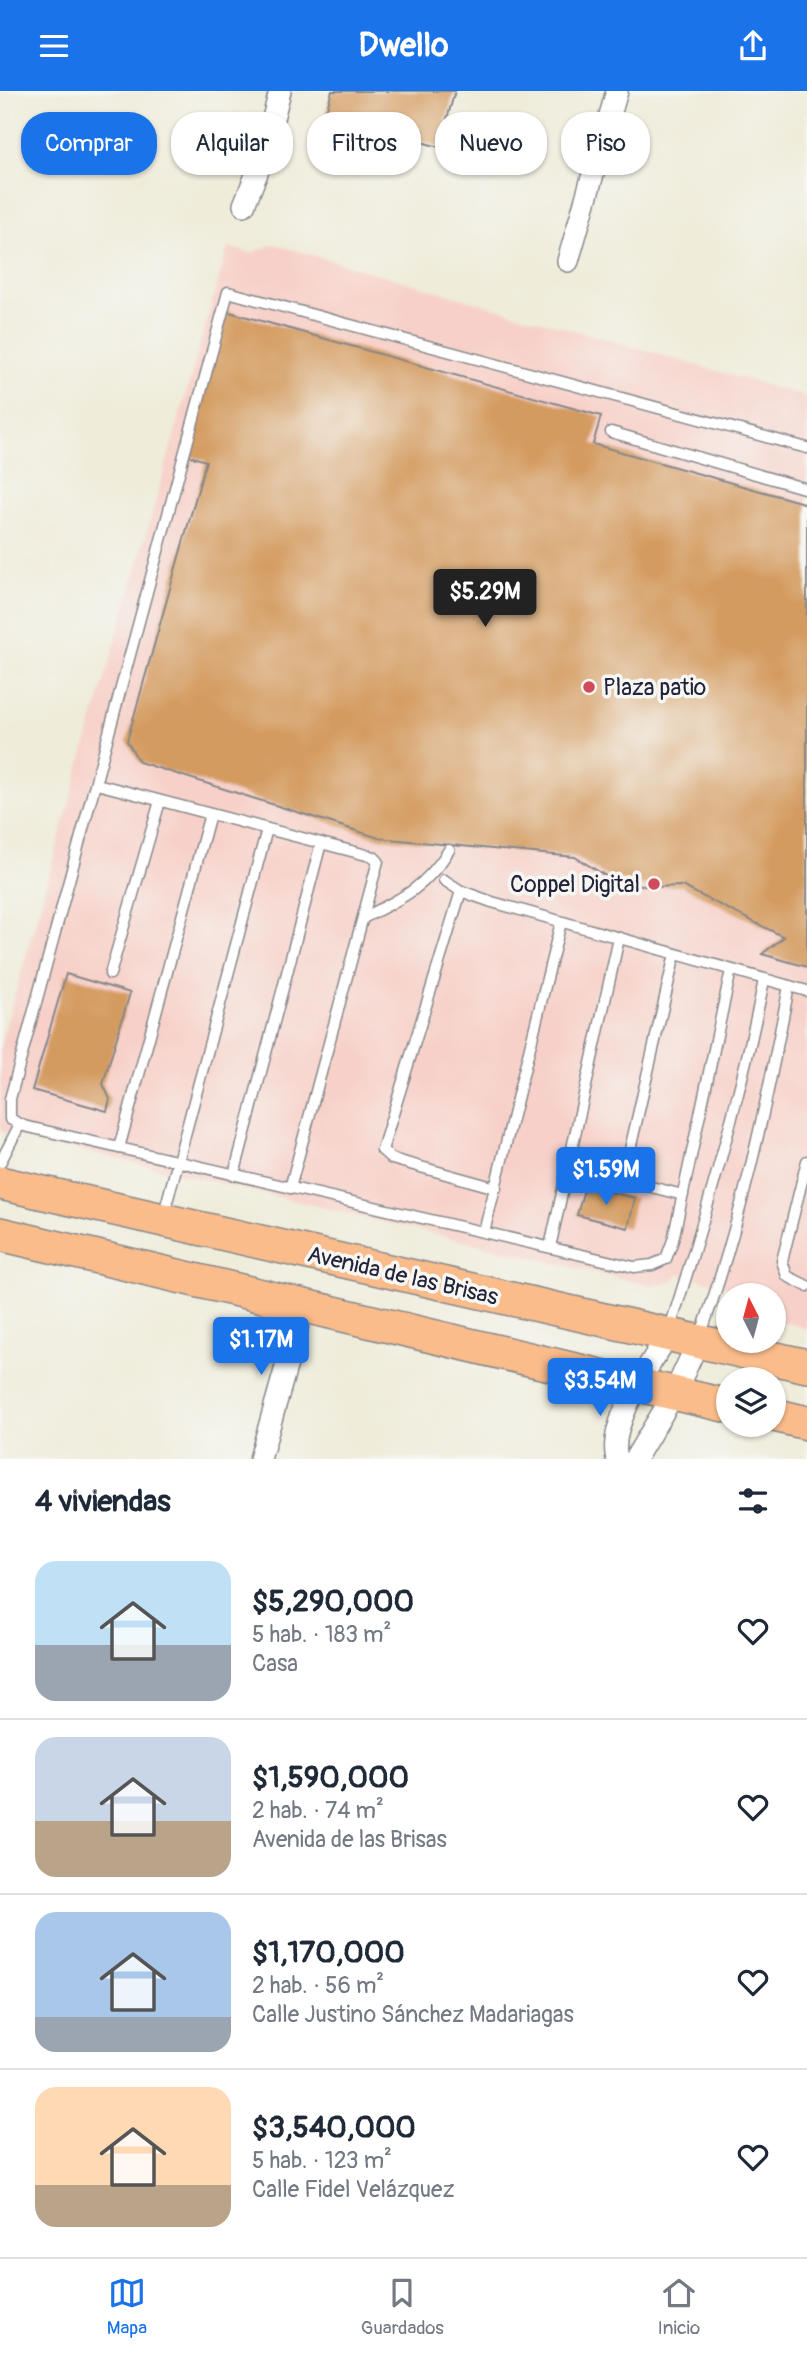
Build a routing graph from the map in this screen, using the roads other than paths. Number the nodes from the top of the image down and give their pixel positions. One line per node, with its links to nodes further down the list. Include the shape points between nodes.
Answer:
1 (280, 91): 3 (street)
2 (617, 91): 4 (street)
3 (244, 205)
4 (568, 261)
5 (611, 432): 7 (lane)
6 (807, 448): 8 (lane, via 228,292)
7 (807, 489)
8 (97, 784): 9 (lane); 25 (lane, via 10,1100 10,1119)
9 (160, 801): 10 (lane); 21 (lane)
10 (210, 814): 11 (lane); 26 (lane)
11 (267, 829): 12 (lane); 27 (lane)
12 (321, 843): 16 (lane, via 378,861); 31 (lane)
13 (450, 850): 16 (lane, via 433,876 407,897)
14 (444, 880): 15 (lane)
15 (461, 891): 17 (lane); 35 (lane, via 382,1150 392,1159)
16 (365, 917): 34 (lane)
17 (562, 922): 18 (lane); 35 (lane)
18 (619, 938): 19 (lane); 30 (lane)
19 (675, 954): 20 (lane); 32 (lane)
20 (731, 970): 22 (lane); 36 (lane)
21 (110, 974)
22 (764, 980): 23 (lane); 43 (lane)
23 (789, 986): 24 (lane); 43 (lane, via 765,1110 723,1274)
24 (807, 991)
25 (20, 1124): 26 (lane); 29 (lane)
26 (119, 1148): 27 (lane)
27 (177, 1161): 31 (lane); 37 (lane)
28 (807, 1161): 41 (lane, via 782,1261 787,1276)
29 (0, 1163)
30 (568, 1166): 32 (lane); 40 (lane)
31 (234, 1175): 34 (lane)
32 (623, 1180): 36 (lane)
33 (0, 1183): 37 (main road, Avenida de las Brisas)
34 (290, 1188): 38 (lane)
35 (496, 1188): 38 (lane)
36 (683, 1195): 40 (lane, via 666,1259 652,1265 634,1266)
37 (163, 1220): 43 (main road, Avenida de las Brisas)
38 (484, 1232): 40 (lane)
39 (0, 1234): 42 (main road)
40 (550, 1247)
41 (807, 1286)
42 (303, 1307): 45 (main road); 50 (street)
43 (683, 1338): 44 (main road, Avenida de las Brisas); 45 (street); 46 (street)
44 (807, 1366)
45 (639, 1385): 46 (main road); 51 (street, via 622,1416 614,1450)
46 (674, 1394): 47 (main road); 52 (street)
47 (716, 1403)
48 (786, 1418): 49 (main road)
49 (807, 1423)
50 (260, 1459)
51 (617, 1459)
52 (635, 1459)

